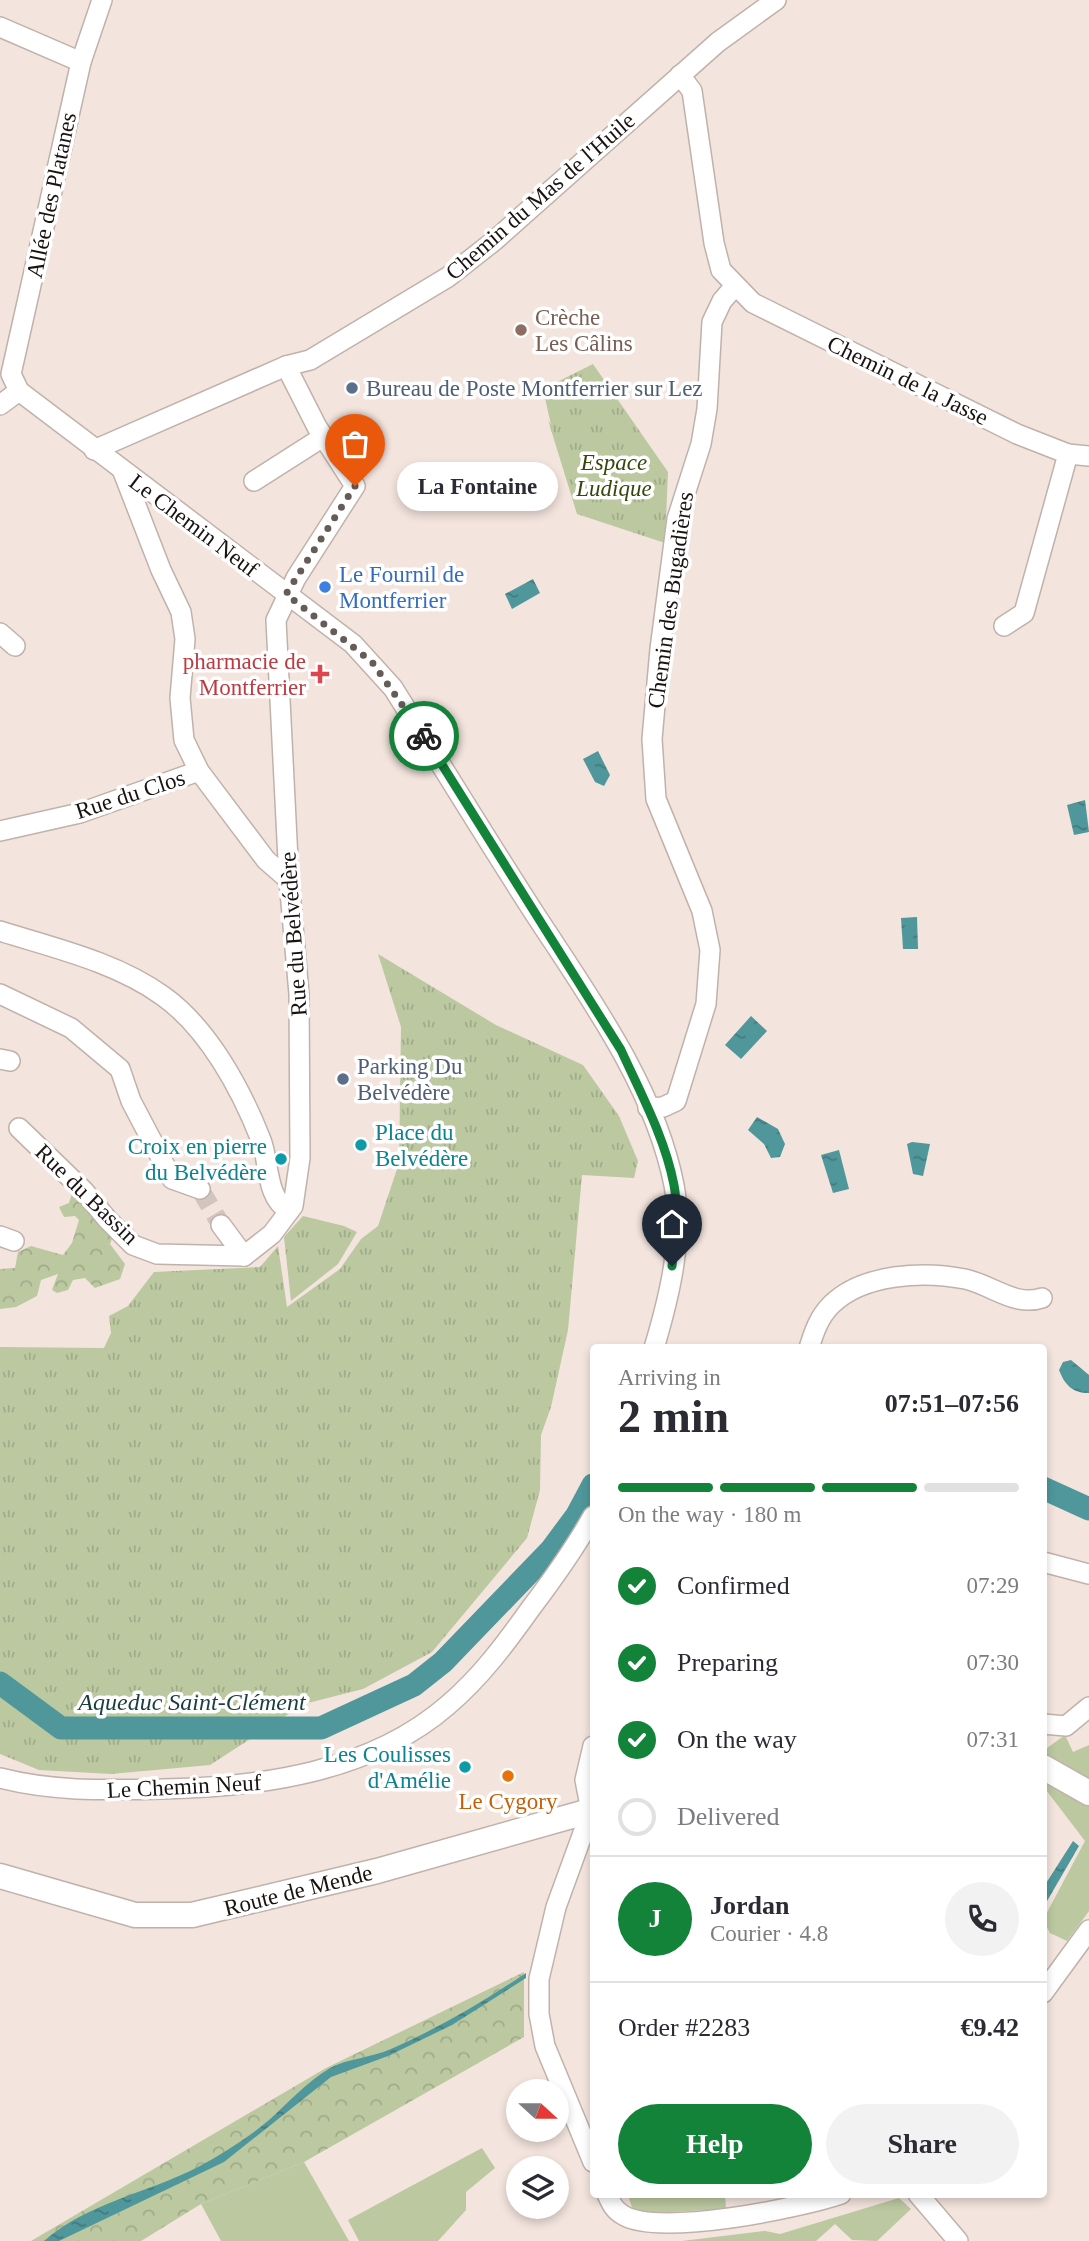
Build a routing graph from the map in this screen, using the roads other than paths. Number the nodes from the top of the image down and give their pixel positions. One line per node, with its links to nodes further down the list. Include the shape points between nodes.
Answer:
1 (102, 0): 4 (street, Allée des Platanes)
2 (776, 0): 5 (street, Chemin du Mas de l'Huile)
3 (0, 27): 4 (street)
4 (81, 62): 8 (street, Allée des Platanes)
5 (680, 75): 6 (street, via 692,92 713,243 721,270); 7 (street, Chemin du Mas de l'Huile, via 448,277 310,360)
6 (734, 286): 11 (street, Chemin de la Jasse, via 753,303 1017,434); 22 (street, Chemin des Bugadières, via 712,323 708,409 677,519 652,739 656,799 702,911 710,950 706,1004 676,1101)
7 (286, 366): 9 (street); 10 (street, Chemin du Mas de l'Huile)
8 (7, 400): 10 (street, Le Chemin Neuf)
9 (323, 437): 14 (street); 15 (street, Rue du Belvédère, via 355,486)
10 (94, 450): 13 (street, Le Chemin Neuf)
11 (1068, 454): 12 (street, Chemin de la Jasse); 16 (street, via 1024,613)
12 (1089, 456)
13 (123, 472): 15 (street, Le Chemin Neuf); 17 (street, Rue du Clos, via 160,570 181,611 186,639 180,698 184,740)
14 (254, 481)
15 (286, 594): 19 (street, Rue du Belvédère, via 275,634); 22 (street, Le Chemin Neuf, via 353,644 393,688 621,1050)
16 (1004, 626)
17 (199, 771): 18 (street, Rue du Clos, via 80,813); 19 (street, via 266,860)
18 (0, 831)
19 (289, 880): 25 (street, Rue du Belvédère, via 299,993 302,1110 298,1182)
20 (0, 931): 25 (street, via 115,971 173,1003 204,1038 234,1086 262,1143 275,1198)
21 (0, 994): 24 (street, via 71,1028 120,1069 131,1101 172,1179)
22 (648, 1108): 29 (street, Le Chemin Neuf, via 674,1188 676,1227)
23 (19, 1128): 27 (street, Rue du Bassin, via 133,1245 157,1254)
24 (200, 1189)
25 (289, 1211): 27 (street, Rue du Belvédère, via 272,1234)
26 (221, 1225): 27 (street)
27 (244, 1256)
28 (1042, 1298): 32 (street, via 1018,1299 952,1277 892,1278 835,1301 819,1320)
29 (664, 1314): 30 (street, Le Chemin Neuf); 31 (street)
30 (655, 1344)
31 (666, 1344)
32 (810, 1344)
33 (590, 1521): 40 (street, Le Chemin Neuf, via 476,1679 430,1718 380,1746 298,1775 225,1787 57,1789)
34 (1047, 1563): 35 (street)
35 (1089, 1574)
36 (1089, 1707): 37 (street, via 1066,1726)
37 (1047, 1724)
38 (590, 1759): 42 (street, via 585,1780)
39 (1047, 1769): 41 (street)
40 (0, 1778)
41 (1089, 1793)
42 (590, 1802)
43 (590, 1812): 45 (street, Route de Mende, via 377,1871 192,1915 135,1915)
44 (590, 1816): 48 (street, via 556,1907 540,1979 539,2014 545,2046)
45 (0, 1876)
46 (1089, 1930): 47 (street)
47 (1047, 1988)
48 (590, 2155)
49 (609, 2198): 50 (street, via 624,2216 664,2224 801,2207)
50 (829, 2198)
51 (921, 2198): 52 (street)
52 (958, 2241)

